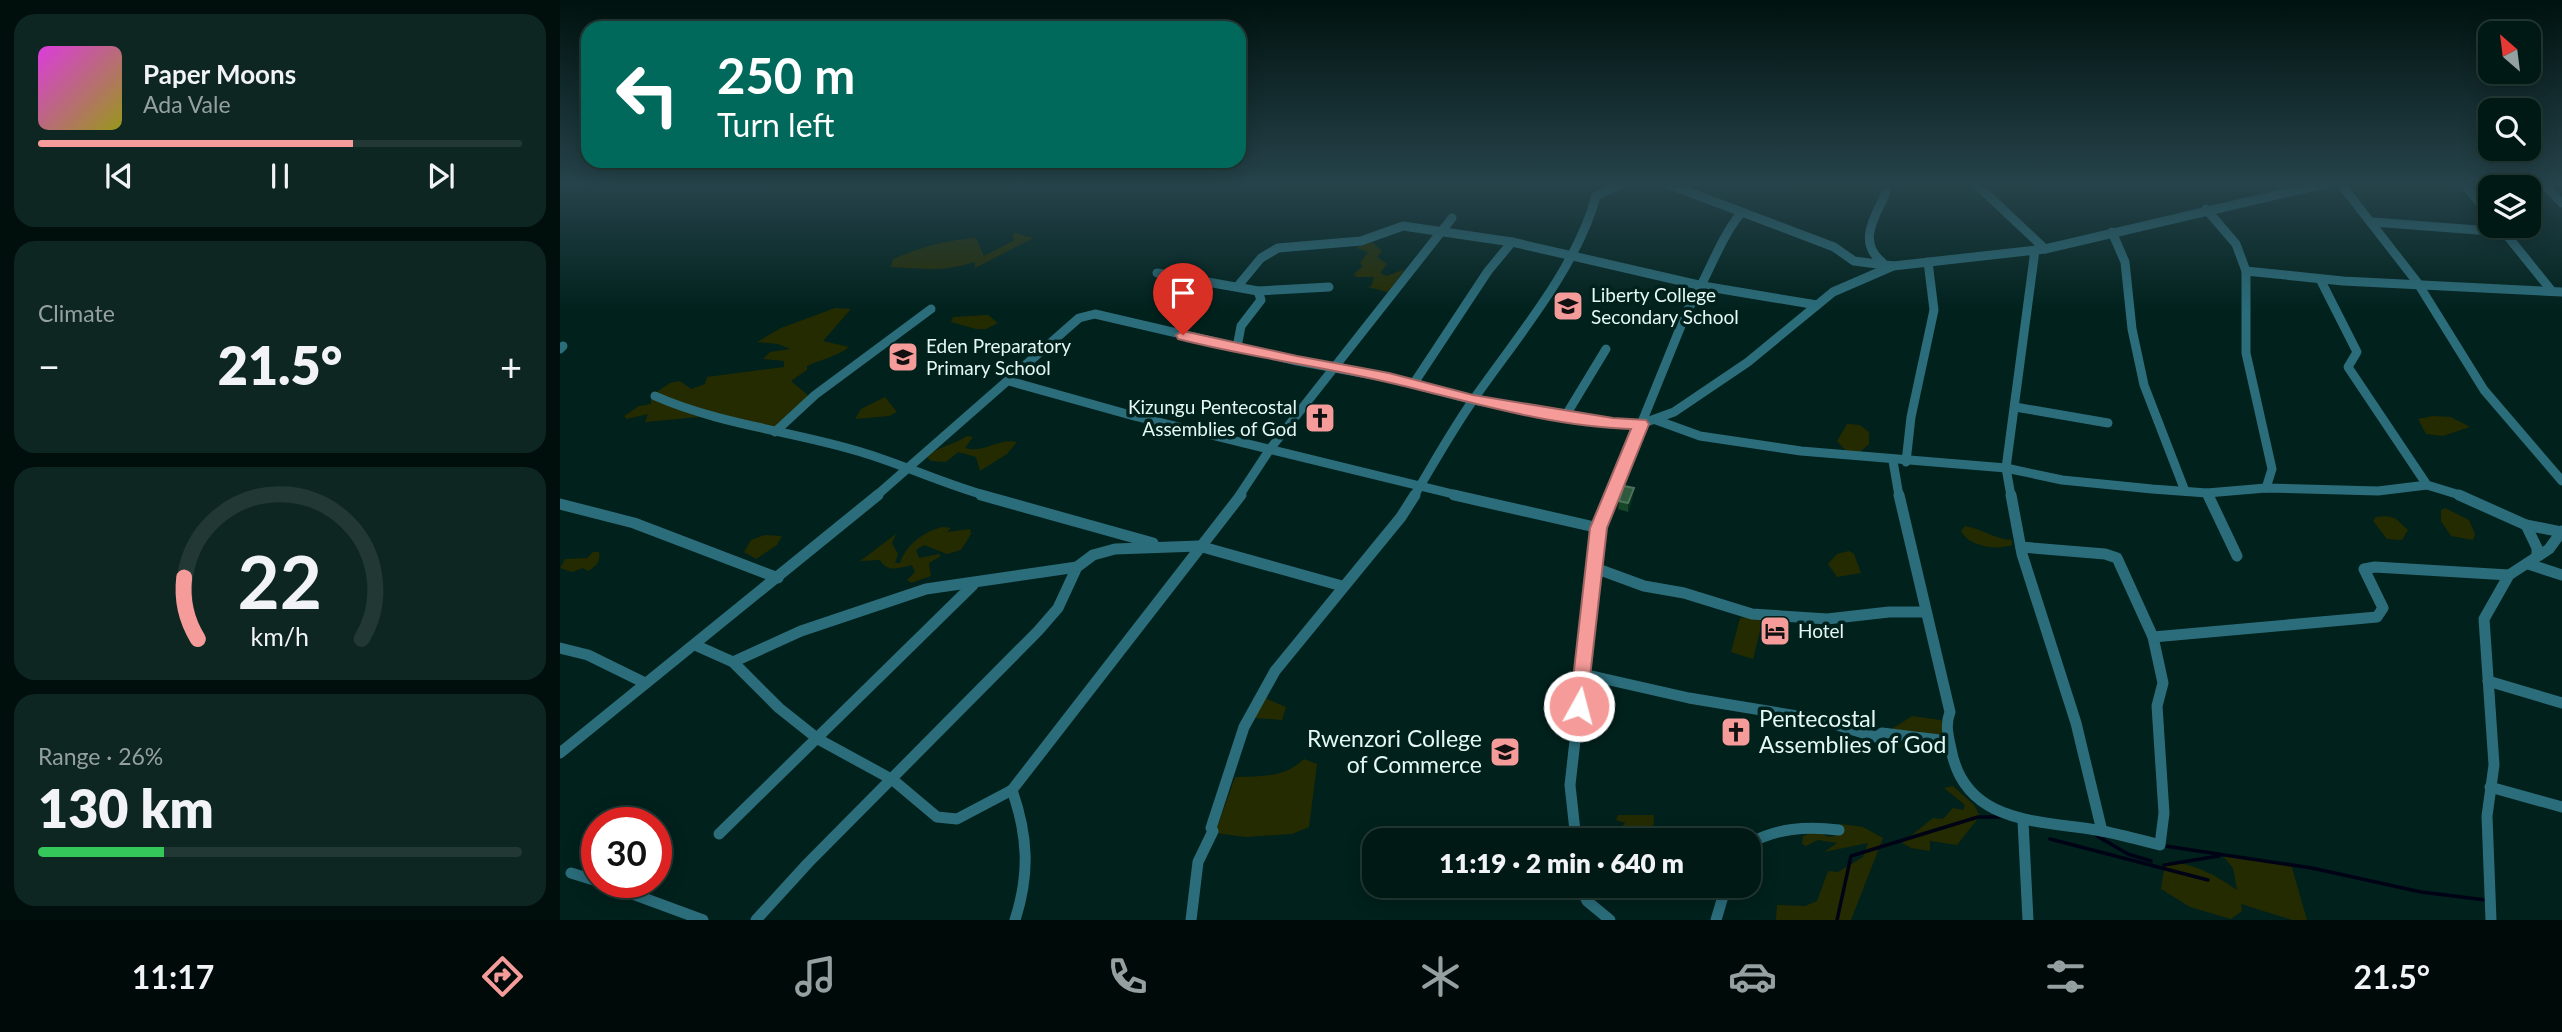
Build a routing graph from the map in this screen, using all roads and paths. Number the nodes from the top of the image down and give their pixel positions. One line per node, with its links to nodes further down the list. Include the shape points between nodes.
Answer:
1 (1446, 226): 12 (street)
2 (1589, 226): 18 (street)
3 (1731, 226): 26 (street)
4 (1776, 226): 19 (street, via 1834,247 1854,261)
5 (1871, 226): 19 (street, via 1872,256)
6 (2021, 226): 16 (street)
7 (2137, 226): 13 (street)
8 (2221, 226): 22 (street, via 2236,244)
9 (2376, 226): 25 (street)
10 (2445, 226): 11 (street)
11 (2478, 228)
12 (1442, 232): 15 (street); 28 (street, via 1403,226 1361,241 1278,248 1261,258); 36 (street)
13 (2112, 232): 16 (street); 56 (street, via 2125,262 2144,385)
14 (2508, 238): 29 (street)
15 (1512, 242): 18 (street); 38 (street)
16 (2045, 249): 17 (street)
17 (2035, 250): 20 (street); 41 (street)
18 (1569, 256): 26 (street); 40 (street)
19 (1882, 262): 21 (street)
20 (1928, 262): 21 (street); 49 (street, via 1934,310)
21 (1893, 266): 32 (street, via 1846,285)
22 (2246, 271): 24 (street); 55 (street, via 2246,354 2272,469)
23 (1157, 273): 28 (street)
24 (2320, 279): 25 (street); 53 (street, via 2357,352 2348,367)
25 (2417, 282): 29 (street); 52 (street, via 2484,390)
26 (1703, 286): 32 (street); 45 (street, via 1687,311)
27 (1329, 287): 30 (street)
28 (1237, 288): 30 (street)
29 (2551, 290): 31 (street)
30 (1258, 291): 34 (street, via 1261,300 1241,326)
31 (2562, 292)
32 (1817, 305): 43 (street, via 1748,362)
33 (931, 309): 46 (street, via 815,395)
34 (1237, 347): 36 (street); 37 (street, via 1095,314 1070,323)
35 (1606, 349): 42 (street)
36 (1334, 368): 38 (street); 47 (street)
37 (1009, 381): 47 (street); 51 (street)
38 (1414, 383): 40 (street)
39 (654, 396): 46 (street, via 692,412)
40 (1473, 400): 42 (street); 54 (street)
41 (2015, 407): 44 (street); 50 (street)
42 (1566, 415): 45 (street)
43 (1656, 420): 45 (street); 48 (street, via 1700,436)
44 (2108, 423)
45 (1641, 424): 60 (street)
46 (775, 432): 51 (street, via 861,452)
47 (1270, 449): 54 (street); 63 (street)
48 (1892, 461): 49 (street); 74 (street)
49 (1906, 462): 50 (street)
50 (2006, 468): 56 (street, via 2062,481); 64 (street)
51 (907, 469): 62 (street, via 943,484); 71 (street)
52 (2562, 481)
53 (2427, 485): 55 (street, via 2378,491); 59 (street, via 2447,489)
54 (1421, 486): 60 (street); 73 (street, via 1401,517)
55 (2266, 488): 57 (street)
56 (2185, 491): 57 (street)
57 (2207, 493): 65 (street)
58 (560, 504): 71 (street, via 634,523)
59 (2526, 525): 61 (street); 66 (street, via 2537,548)
60 (1598, 528): 68 (street)
61 (2562, 531): 66 (street, via 2556,543)
62 (1160, 545): 63 (street); 67 (street, via 1100,551)
63 (1199, 546): 73 (street); 88 (street)
64 (2021, 547): 75 (street, via 2115,556); 93 (street, via 2076,723)
65 (2237, 556)
66 (2532, 560): 69 (street); 70 (street)
67 (1077, 567): 72 (street); 86 (street, via 1058,608)
68 (1595, 568): 74 (street, via 1752,614 1827,619); 79 (street)
69 (2509, 575): 75 (street, via 2375,567 2364,569 2383,608 2376,617); 80 (street, via 2484,619)
70 (2562, 575)
71 (778, 578): 76 (street)
72 (974, 584): 78 (street, via 908,594 801,631); 83 (street)
73 (1342, 586): 104 (street, via 1275,671 1244,727 1213,831 1196,868)
74 (1923, 612): 84 (street, via 1950,712)
75 (2153, 636): 93 (street, via 2163,683 2157,706 2163,791 2160,845)
76 (695, 645): 78 (street); 81 (street)
77 (560, 648): 81 (street)
78 (733, 662): 83 (street)
79 (1583, 674): 84 (street, via 1670,695 1844,726 1876,737 1882,733); 91 (street, via 1570,785)
80 (2488, 681): 82 (street); 87 (street, via 2494,765)
81 (645, 682): 85 (street)
82 (2562, 703)
83 (818, 739): 86 (street); 94 (street)
84 (1948, 740): 90 (street, via 1955,771 1966,785 1986,804)
85 (560, 753)
86 (893, 780): 88 (street, via 937,817 957,819); 102 (street)
87 (2490, 787): 89 (street); 108 (street)
88 (1012, 790): 103 (street, via 1024,822 1030,867)
89 (2562, 807)
90 (2023, 821): 93 (street); 107 (street)
91 (1575, 828)
92 (1839, 830): 95 (street, via 1800,827)
93 (2102, 831)
94 (719, 834)
95 (1761, 838)
96 (571, 873): 97 (street)
97 (581, 876)
98 (642, 898): 101 (street)
99 (1586, 898): 105 (street)
100 (1722, 898): 106 (street)
101 (703, 920)
102 (756, 920)
103 (1015, 920)
104 (1191, 920)
105 (1610, 920)
106 (1716, 920)
107 (2028, 920)
108 (2491, 920)

